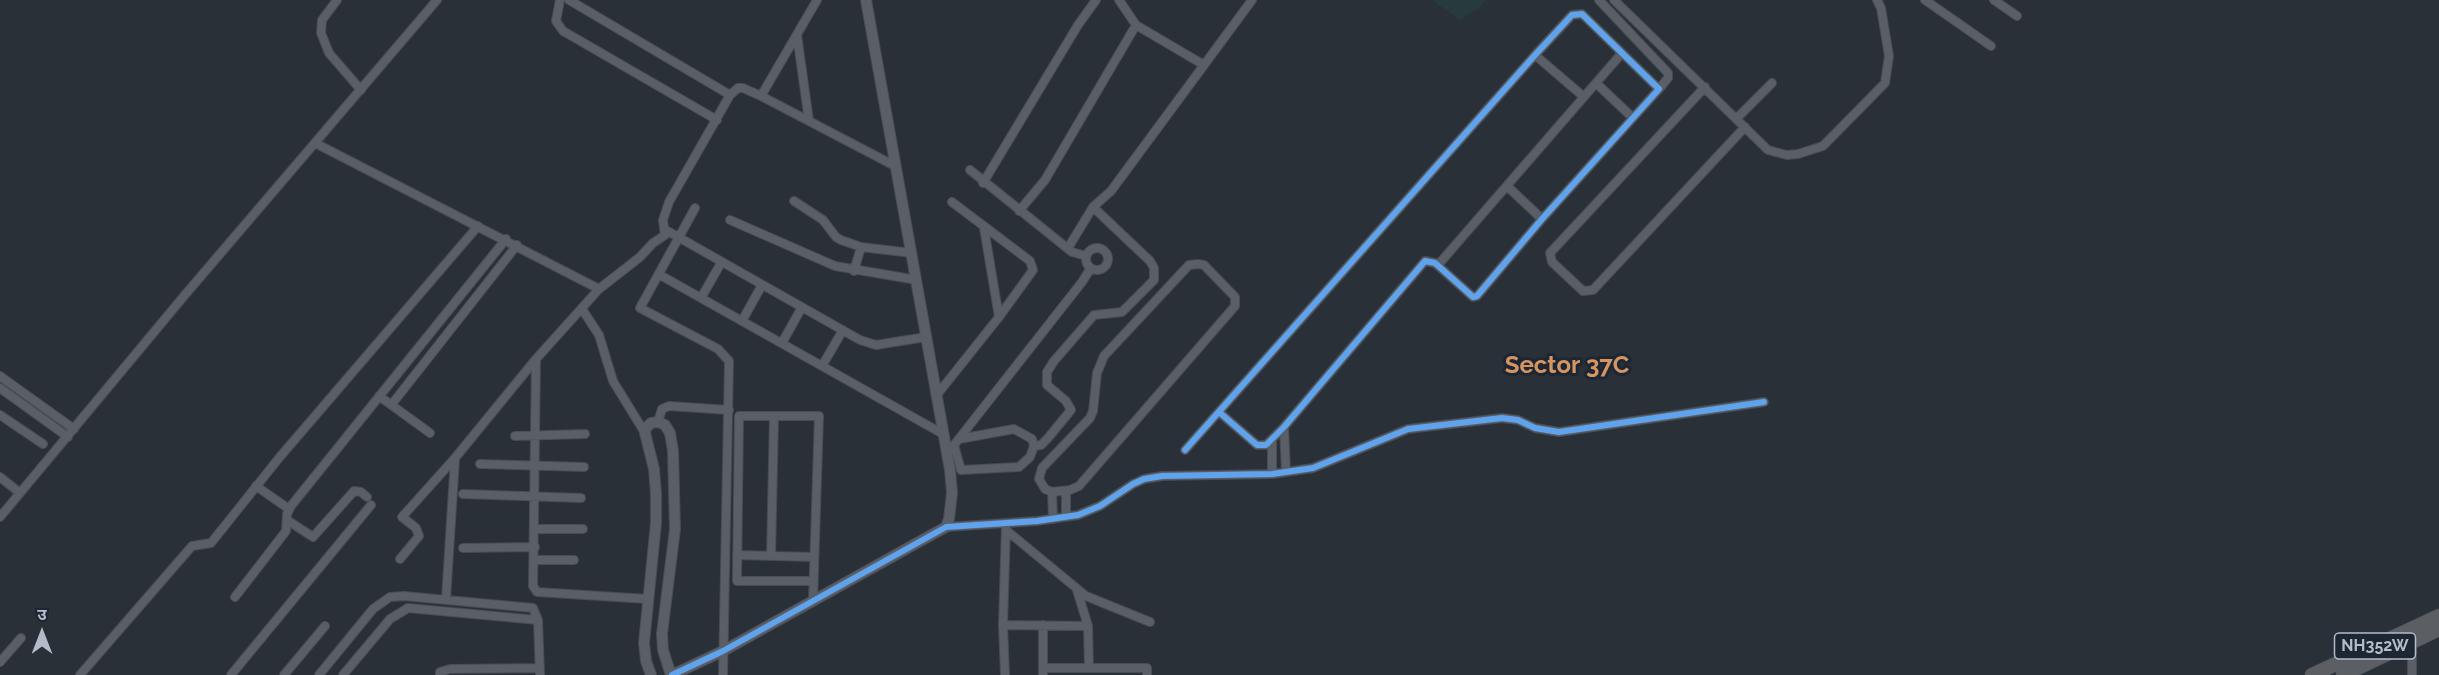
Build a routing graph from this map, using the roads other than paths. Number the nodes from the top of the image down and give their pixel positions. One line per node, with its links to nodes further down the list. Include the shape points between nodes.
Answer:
1 (338, 0): 26 (street, via 322,20 321,33 329,53)
2 (437, 0): 26 (street)
3 (560, 0): 32 (street, via 556,21 563,31)
4 (570, 0): 27 (street)
5 (817, 0): 17 (street)
6 (866, 0): 36 (street)
7 (1096, 0): 38 (street)
8 (1119, 0): 16 (street)
9 (1252, 0): 21 (street)
10 (1599, 0): 25 (street, via 1668,73)
11 (1614, 0): 24 (street)
12 (1877, 0): 34 (street, via 1889,66 1885,83 1873,98 1823,146 1798,154 1768,150)
13 (1925, 0): 18 (street)
14 (1994, 0): 15 (street)
15 (2017, 16)
16 (1136, 24): 21 (street); 44 (street, via 1045,180)
17 (797, 35): 28 (street); 33 (street)
18 (1991, 46)
19 (1622, 53): 20 (street, via 1579,14 1572,15); 23 (street); 25 (street)
20 (1535, 56): 29 (street); 81 (street)
21 (1204, 65): 42 (street, via 1111,191)
22 (1772, 82): 31 (street)
23 (1596, 83): 29 (street); 30 (street)
24 (1705, 87): 31 (street); 34 (street, via 1550,253 1552,262 1583,291 1593,290)
25 (1659, 89): 30 (street)
26 (361, 90): 35 (street)
27 (730, 95): 28 (street, via 743,88); 32 (street)
28 (761, 96): 33 (street)
29 (1584, 97): 39 (street)
30 (1633, 118): 45 (street)
31 (1736, 119): 34 (street)
32 (717, 120): 49 (street, via 669,202)
33 (809, 121): 36 (street)
34 (1745, 127)
35 (315, 143): 47 (street); 86 (street)
36 (895, 166): 55 (street)
37 (970, 170): 38 (street)
38 (983, 183): 44 (street)
39 (1507, 186): 45 (street); 58 (street)
40 (794, 201): 53 (street, via 822,220 836,237)
41 (951, 202): 48 (street)
42 (1093, 207): 54 (street); 96 (street, via 1150,261 1154,280 1122,312 1094,315 1054,362 1047,372 1047,385 1071,410 1041,445)
43 (695, 208): 51 (street)
44 (1019, 211): 54 (street)
45 (1542, 219): 58 (street, via 1475,297)
46 (730, 220): 60 (street, via 826,262)
47 (478, 226): 50 (street); 105 (street)
48 (984, 228): 68 (street); 68 (street, via 1033,266)
49 (664, 229): 51 (street); 64 (street, via 662,238)
50 (506, 239): 52 (street); 76 (street)
51 (680, 239): 57 (street); 61 (street)
52 (517, 245): 64 (street); 79 (street)
53 (861, 247): 55 (street); 60 (street)
54 (1068, 248): 56 (street)
55 (912, 253): 62 (street)
56 (1086, 256): 59 (street); 59 (street, via 1096,248 1107,255 1104,267)
57 (721, 263): 63 (street); 65 (street)
58 (1438, 265): 85 (street, via 1425,261)
59 (1091, 268): 95 (street)
60 (854, 270): 62 (street)
61 (660, 275): 65 (street); 80 (street, via 640,308 724,354 730,371)
62 (917, 280): 71 (street)
63 (762, 285): 66 (street); 69 (street)
64 (599, 289): 67 (street)
65 (701, 298): 69 (street)
66 (802, 307): 70 (street); 72 (street)
67 (582, 309): 73 (street); 88 (street, via 599,335 613,381)
68 (999, 317): 77 (street)
69 (742, 321): 72 (street)
70 (843, 330): 71 (street, via 876,345); 74 (street)
71 (926, 338): 77 (street)
72 (782, 343): 74 (street)
73 (536, 359): 92 (street); 98 (street)
74 (822, 366): 90 (street)
75 (2, 384): 86 (street)
76 (379, 396): 79 (street); 112 (street)
77 (936, 396): 90 (street)
78 (1764, 402): 102 (street, via 1559,432 1502,418 1408,429 1313,468)
79 (392, 404): 87 (street)
80 (729, 410): 84 (street, via 669,406 662,409); 146 (street)
81 (1218, 412): 93 (street, via 1257,445 1266,445); 97 (street)
82 (0, 415): 94 (street)
83 (774, 416): 123 (street, via 739,416); 124 (street); 125 (street, via 819,416)
84 (658, 422): 88 (street, via 651,423); 158 (street, via 670,433 674,451 675,529 662,634)
85 (1284, 427): 93 (street); 102 (street)
86 (71, 433): 108 (street)
87 (430, 433)
88 (645, 433): 133 (street, via 656,494)
89 (585, 434): 92 (street)
90 (943, 434): 95 (street)
91 (515, 436): 92 (street)
92 (536, 436): 100 (street)
93 (1272, 439): 103 (street)
94 (43, 444)
95 (953, 446): 96 (street, via 1014,429 1032,440); 96 (street, via 961,470 1019,466); 117 (street, via 951,508)
96 (1034, 446)
97 (1185, 450)
98 (455, 458): 126 (street, via 402,517 416,528 419,536); 132 (street)
99 (480, 464): 100 (street)
100 (536, 466): 101 (street); 110 (street)
101 (584, 467)
102 (1287, 472): 103 (street)
103 (1272, 474): 114 (street, via 1144,479 1088,512)
104 (0, 477): 108 (street)
105 (256, 486): 112 (street); 151 (street, via 212,543 192,546)
106 (1066, 491): 107 (street); 107 (street, via 1079,486 1235,306 1235,297 1204,265 1189,265 1104,356 1096,373 1090,418 1042,468 1040,483); 114 (street)
107 (1052, 492): 115 (street)
108 (20, 493): 113 (street)
109 (463, 494): 110 (street)
110 (536, 497): 111 (street); 119 (street)
111 (580, 498)
112 (289, 509): 116 (street)
113 (0, 517)
114 (1066, 517): 115 (street)
115 (1053, 519): 118 (street)
116 (287, 520): 131 (street, via 283,536); 152 (street, via 313,537 354,490 369,501)
117 (946, 526): 118 (street); 134 (street)
118 (1006, 526): 130 (street); 139 (street)
119 (536, 529): 120 (street); 121 (street)
120 (583, 529)
121 (535, 547): 122 (street); 127 (street)
122 (463, 548)
123 (737, 555): 124 (street); 129 (street, via 737,581)
124 (771, 556): 125 (street)
125 (814, 557): 129 (street)
126 (400, 559)
127 (534, 560): 128 (street); 133 (street, via 533,586 537,592)
128 (574, 560)
129 (813, 581): 134 (street)
130 (1077, 590): 137 (street, via 1095,602); 141 (street)
131 (235, 597)
132 (446, 599): 136 (street, via 530,606); 154 (street, via 390,597 373,609)
133 (648, 599): 157 (street, via 644,644)
134 (813, 601): 146 (street)
135 (2439, 616): 142 (highway, NH352W)
136 (538, 620): 150 (street); 155 (street, via 408,608 390,619)
137 (1150, 622)
138 (325, 626): 153 (street)
139 (1003, 626): 140 (street); 160 (street)
140 (1043, 626): 141 (street); 149 (street)
141 (1088, 626): 148 (street)
142 (2412, 629): 145 (street); 162 (highway, NH352W)
143 (2439, 629): 145 (highway, NH352W)
144 (21, 638): 147 (street)
145 (2413, 643): 163 (highway, NH352W); 164 (street)
146 (723, 651): 158 (street); 159 (street)
147 (0, 662)
148 (1089, 668): 149 (street); 161 (street, via 1147,668)
149 (1043, 671)
150 (540, 672): 156 (street, via 450,669)
151 (80, 675)
152 (231, 675)
153 (284, 675)
154 (319, 675)
155 (344, 675)
156 (440, 675)
157 (651, 675)
158 (671, 675)
159 (723, 675)
160 (1005, 675)
161 (1147, 675)
162 (2312, 675)
163 (2343, 675)
164 (2412, 675)

